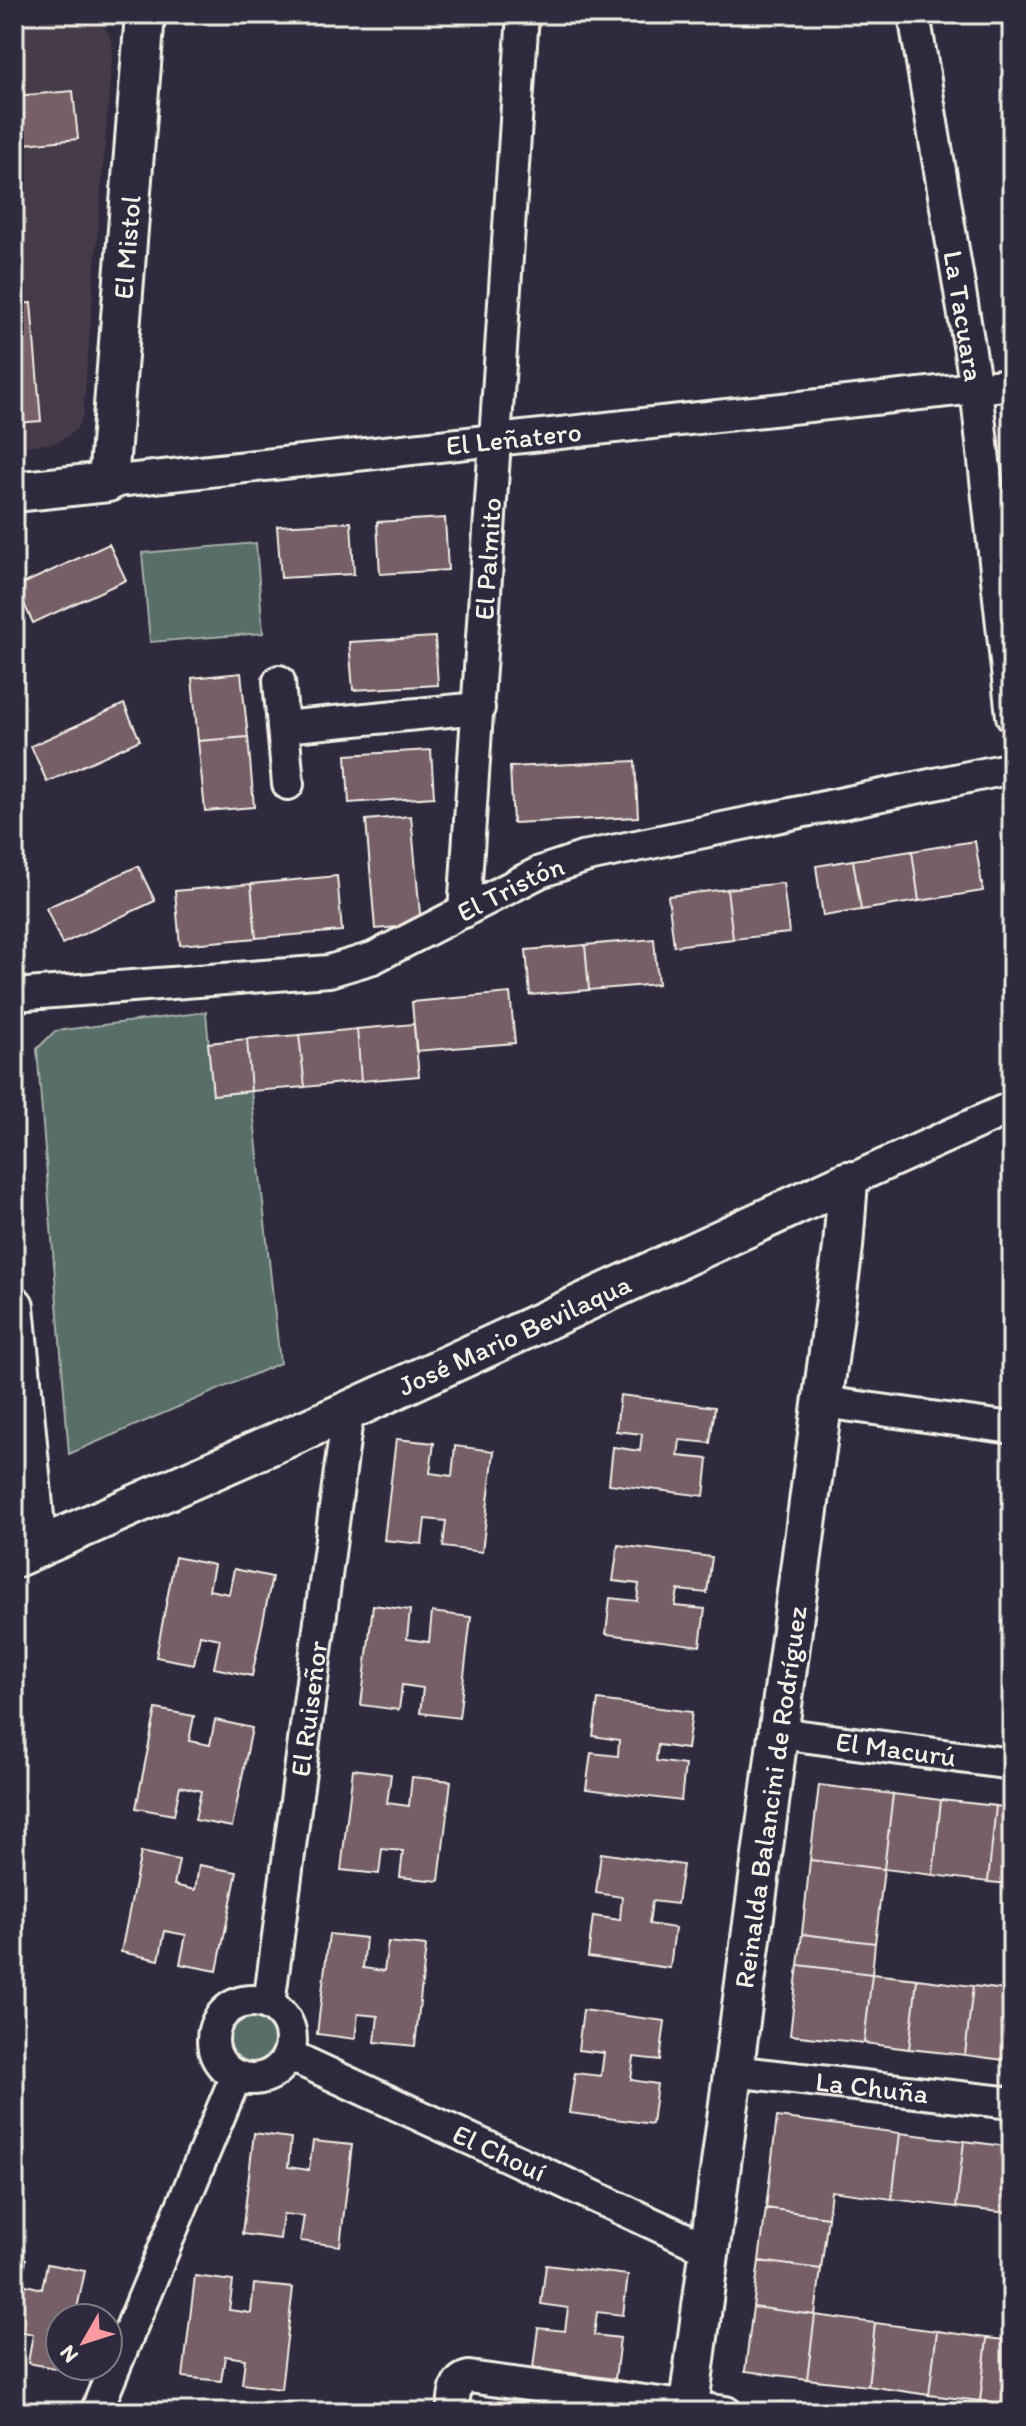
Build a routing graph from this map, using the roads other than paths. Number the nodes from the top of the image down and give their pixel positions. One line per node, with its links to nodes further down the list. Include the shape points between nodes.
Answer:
1 (145, 14): 7 (street, El Mistol)
2 (523, 14): 6 (street, El Palmito)
3 (914, 14): 5 (street, La Tacuara)
4 (1012, 384): 5 (street, El Leñatero)
5 (976, 388): 6 (street, El Leñatero); 11 (street, La Tacuara)
6 (496, 441): 7 (street, El Leñatero); 10 (street, El Palmito)
7 (108, 482): 8 (street, El Leñatero)
8 (14, 492)
9 (279, 681): 12 (street)
10 (479, 708): 12 (street); 15 (street, El Palmito)
11 (1012, 716)
12 (283, 727): 14 (street)
13 (1012, 768): 15 (street, El Tristón, via 588,856 540,872)
14 (288, 784)
15 (464, 912): 16 (street, El Tristón, via 373,958 329,971)
16 (14, 995)
17 (1012, 1107): 18 (street, José Mario Bevilaqua)
18 (848, 1181): 20 (street, Reinalda Balancini de Rodríguez); 21 (street, José Mario Bevilaqua)
19 (14, 1306): 23 (street)
20 (823, 1402): 22 (street); 24 (street, Reinalda Balancini de Rodríguez)
21 (348, 1411): 23 (street, José Mario Bevilaqua); 26 (street, El Ruiseñor)
22 (1012, 1428)
23 (26, 1553)
24 (779, 1733): 25 (street, El Macurú); 28 (street, Reinalda Balancini de Rodríguez)
25 (1012, 1764)
26 (269, 2004): 27 (street, via 286,2020); 29 (street, via 232,2005 216,2023 213,2048 225,2070)
27 (289, 2055): 29 (street, via 273,2074 261,2079); 31 (street, El Chouí)
28 (733, 2071): 30 (street, La Chuña); 31 (street, Reinalda Balancini de Rodríguez)
29 (236, 2076): 33 (street)
30 (1012, 2103)
31 (710, 2250): 32 (street, Reinalda Balancini de Rodríguez)
32 (688, 2410): 34 (street, via 469,2377 457,2383); 35 (street)
33 (96, 2412)
34 (452, 2412)
35 (726, 2412)

